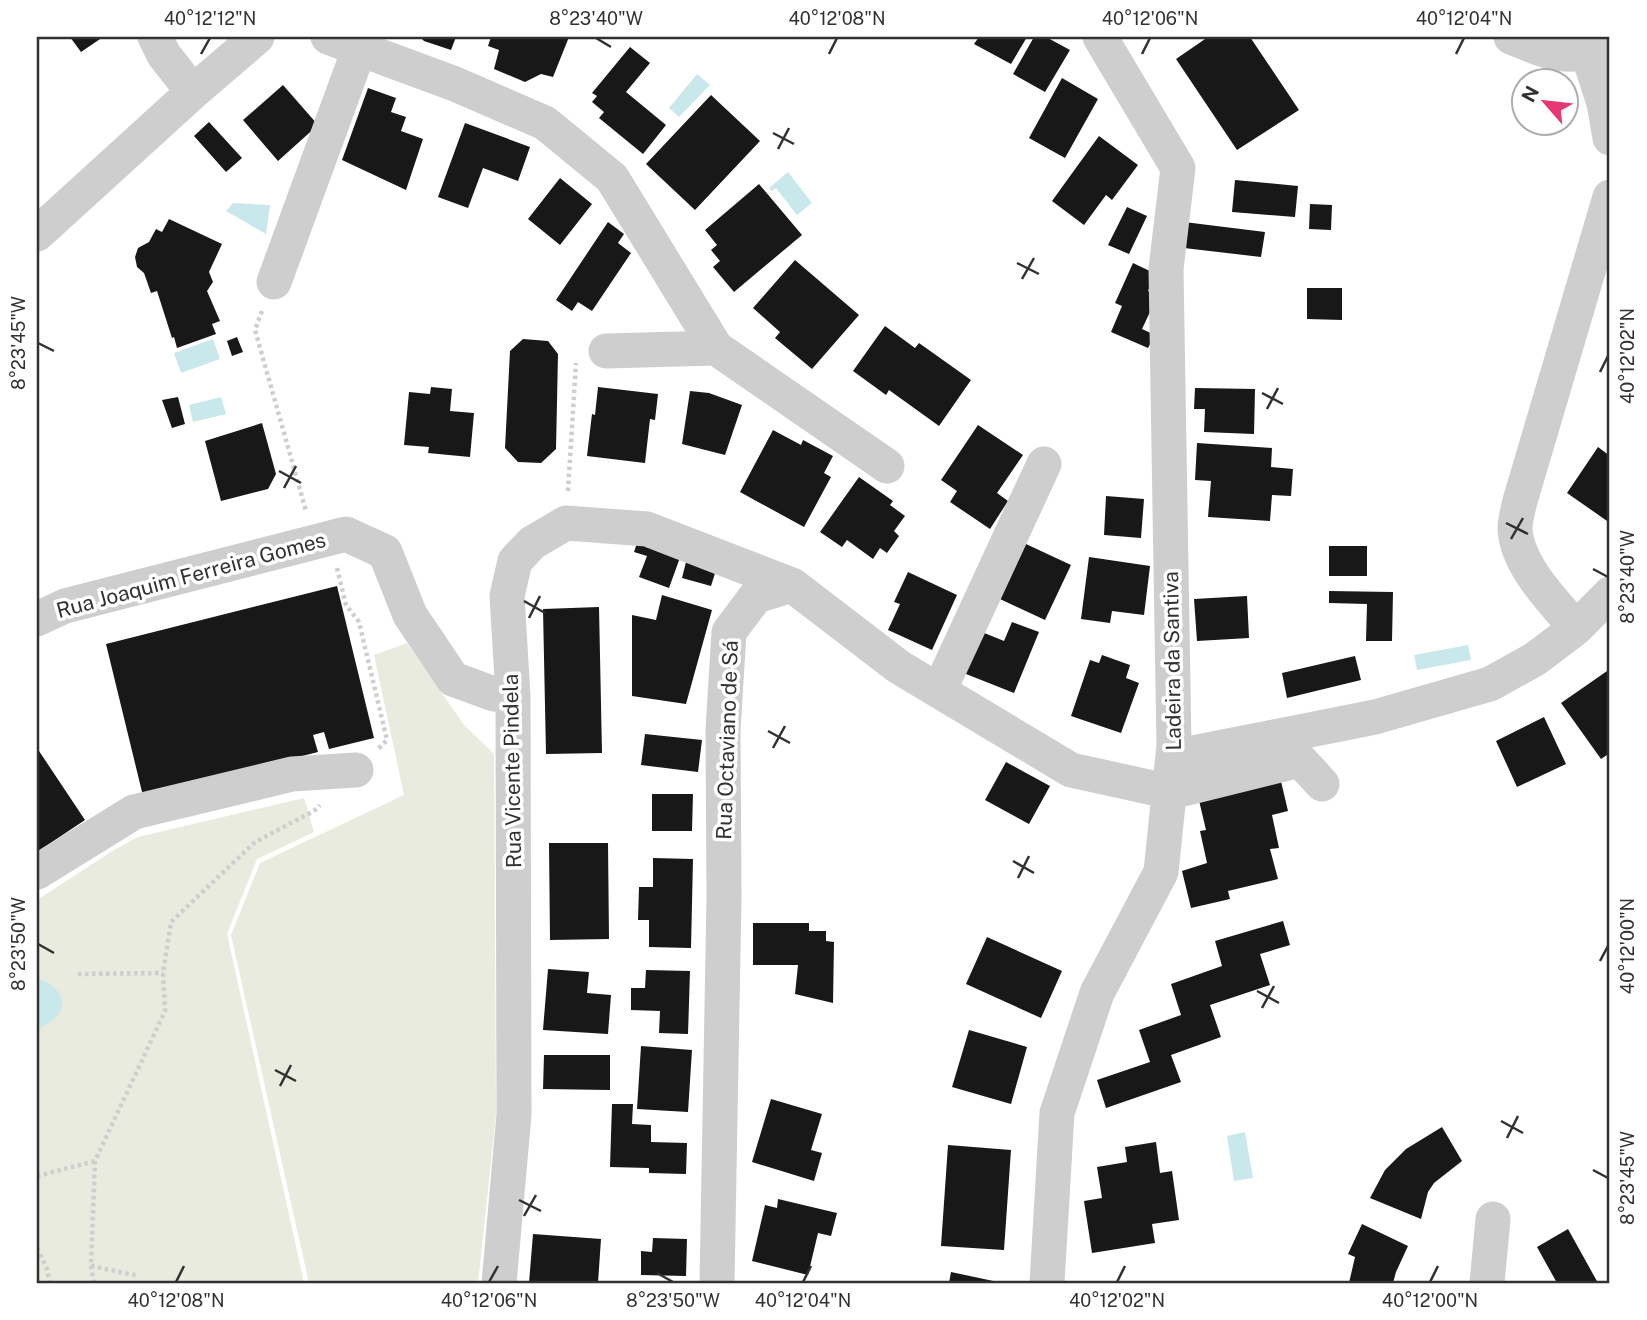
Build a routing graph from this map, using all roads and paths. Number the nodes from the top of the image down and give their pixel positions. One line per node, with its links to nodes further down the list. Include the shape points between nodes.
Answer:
1 (156, 37): 7 (street)
2 (257, 37): 7 (street)
3 (1100, 37): 26 (street, Ladeira da Santiva, via 1178,168 1166,269)
4 (1511, 37): 6 (street, via 1548,53)
5 (344, 42): 11 (street); 12 (street, via 545,123 612,178)
6 (1599, 49): 8 (street)
7 (193, 92): 10 (street)
8 (1610, 138)
9 (1610, 197): 22 (street, via 1515,530 1525,562)
10 (37, 234)
11 (274, 282): 17 (path, via 255,330)
12 (716, 348): 13 (street); 15 (street)
13 (591, 357): 16 (path)
14 (1044, 464): 23 (street)
15 (887, 466)
16 (568, 498)
17 (315, 542): 21 (street, Rua Joaquim Ferreira Gomes, via 65,606); 24 (street, Rua Joaquim Ferreira Gomes, via 346,534 385,552 410,615 453,679)
18 (792, 585): 23 (street, via 899,667); 24 (street, Rua Vicente Pindela, via 647,529 566,523 532,543 515,561 507,596); 42 (street, Rua Octaviano de Sá, via 756,596 729,632 723,730)
19 (342, 588): 25 (path, via 346,605 359,622)
20 (1610, 594): 22 (street)
21 (37, 619)
22 (1576, 628): 26 (street, via 1535,659 1490,684 1375,717)
23 (939, 691): 29 (street, via 1071,770)
24 (513, 696): 41 (street, Rua Vicente Pindela, via 514,1115)
25 (387, 740)
26 (1173, 757): 29 (street, Ladeira da Santiva)
27 (356, 769): 30 (street, via 292,774 134,812); 31 (path, via 314,811 254,842 171,922)
28 (1322, 784): 29 (street, via 1300,760)
29 (1171, 792): 43 (street, Ladeira da Santiva, via 1161,872 1097,993 1057,1113)
30 (37, 872)
31 (163, 973): 32 (path); 33 (path, via 165,1011)
32 (78, 974)
33 (95, 1161): 34 (path); 37 (path)
34 (37, 1176)
35 (1493, 1219): 44 (street)
36 (37, 1248): 39 (path)
37 (91, 1266): 38 (path); 40 (path)
38 (139, 1276)
39 (50, 1283)
40 (94, 1283)
41 (499, 1283)
42 (717, 1283)
43 (1047, 1283)
44 (1487, 1283)

